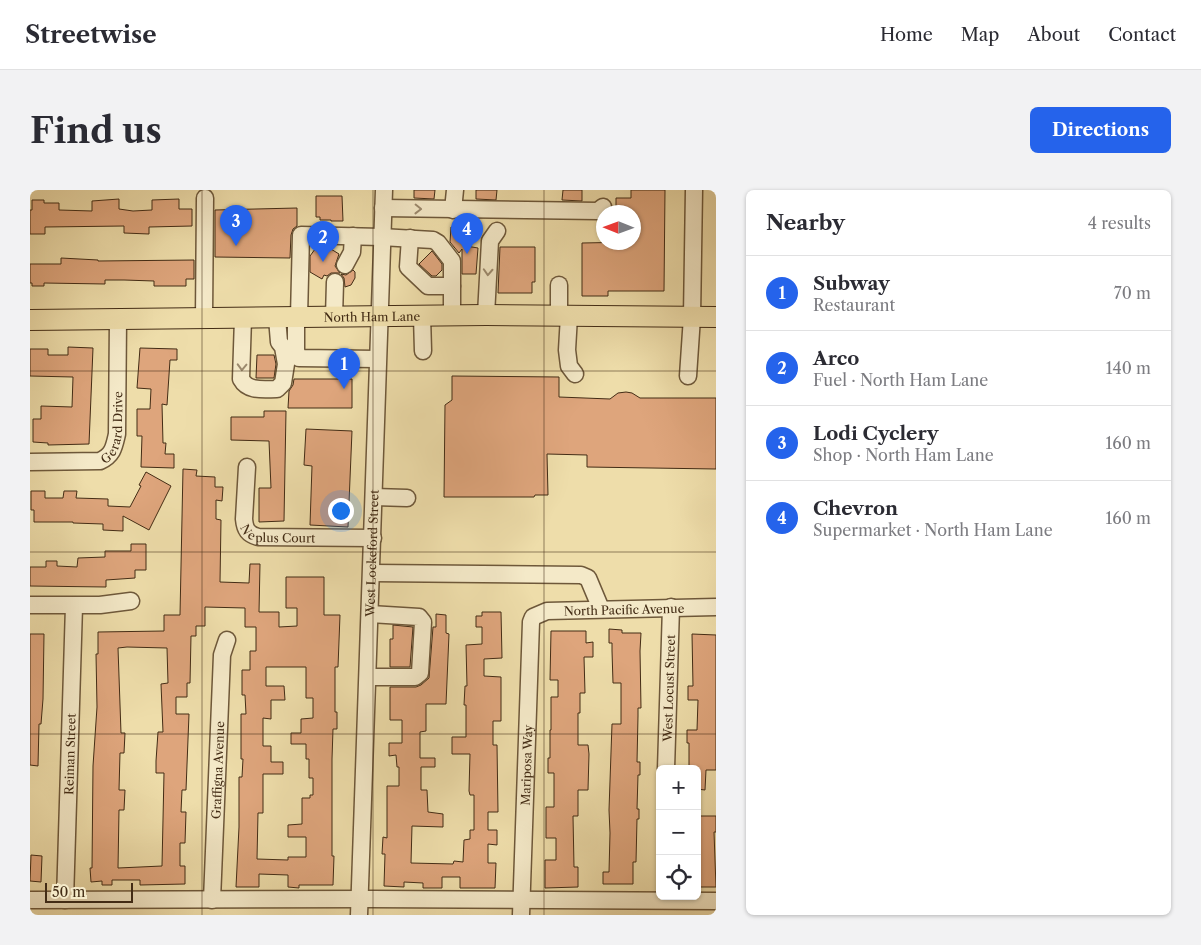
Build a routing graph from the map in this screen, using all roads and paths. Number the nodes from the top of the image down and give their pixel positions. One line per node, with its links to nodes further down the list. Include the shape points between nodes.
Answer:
1 (384, 190): 5 (street, West Lockeford Street)
2 (455, 190): 6 (street)
3 (694, 190): 23 (street)
4 (205, 198): 25 (street)
5 (383, 208): 6 (street, one-way to 6); 10 (street, West Lockeford Street)
6 (453, 210): 7 (street)
7 (596, 211)
8 (497, 231): 17 (street, one-way to 17, via 490,241)
9 (352, 236): 10 (street); 12 (street, via 352,252); 21 (street, via 301,236)
10 (381, 237): 11 (street); 18 (street, West Lockeford Street)
11 (410, 238): 15 (street, via 438,243 452,261); 15 (street, via 408,267 428,286)
12 (345, 265)
13 (335, 282): 22 (street)
14 (559, 285): 20 (street)
15 (452, 286): 16 (street)
16 (452, 315): 17 (main road, North Ham Lane); 19 (main road, North Ham Lane)
17 (486, 315): 20 (main road, North Ham Lane)
18 (379, 316): 19 (main road, North Ham Lane); 22 (main road, North Ham Lane); 30 (street, West Lockeford Street)
19 (422, 316): 29 (street)
20 (564, 316): 23 (main road, North Ham Lane); 31 (street, via 569,366)
21 (291, 317): 22 (main road, North Ham Lane); 26 (main road, North Ham Lane); 26 (street, one-way to 21, via 241,380 256,389 276,389 283,383 286,364 279,342); 30 (street, via 299,358)
22 (334, 317)
23 (692, 317): 24 (main road, North Ham Lane); 32 (street)
24 (716, 317)
25 (204, 318): 26 (main road, North Ham Lane); 27 (main road, North Ham Lane)
26 (243, 318)
27 (118, 319): 28 (main road, North Ham Lane); 33 (street, Gerard Drive, via 117,434 114,449 100,461)
28 (30, 320)
29 (423, 351)
30 (378, 359): 35 (street, West Lockeford Street)
31 (575, 374)
32 (688, 376)
33 (30, 462)
34 (247, 467): 37 (street, Neplus Court, via 244,520 249,534 258,537)
35 (374, 497): 36 (street); 37 (street, West Lockeford Street)
36 (407, 498)
37 (373, 538): 38 (street, West Lockeford Street)
38 (372, 573): 44 (street, via 581,575 588,578); 45 (street, West Lockeford Street)
39 (131, 601): 41 (street)
40 (30, 605): 41 (street)
41 (74, 606): 51 (street, Reiman Street)
42 (671, 607): 43 (street, North Pacific Avenue); 44 (street, North Pacific Avenue); 49 (street, West Locust Street)
43 (716, 607)
44 (601, 610): 46 (street, North Pacific Avenue, via 547,611)
45 (370, 614): 48 (street, West Lockeford Street); 48 (street, via 419,617 423,622 420,673 414,677)
46 (533, 617): 56 (street, Mariposa Way)
47 (227, 640): 52 (street, Graffigna Avenue, via 222,655)
48 (368, 677): 55 (street, West Lockeford Street)
49 (666, 765)
50 (30, 900): 51 (street)
51 (66, 900): 52 (street)
52 (212, 900): 55 (street)
53 (716, 901): 54 (street)
54 (663, 904): 56 (street)
55 (359, 908): 56 (street)
56 (521, 908)

